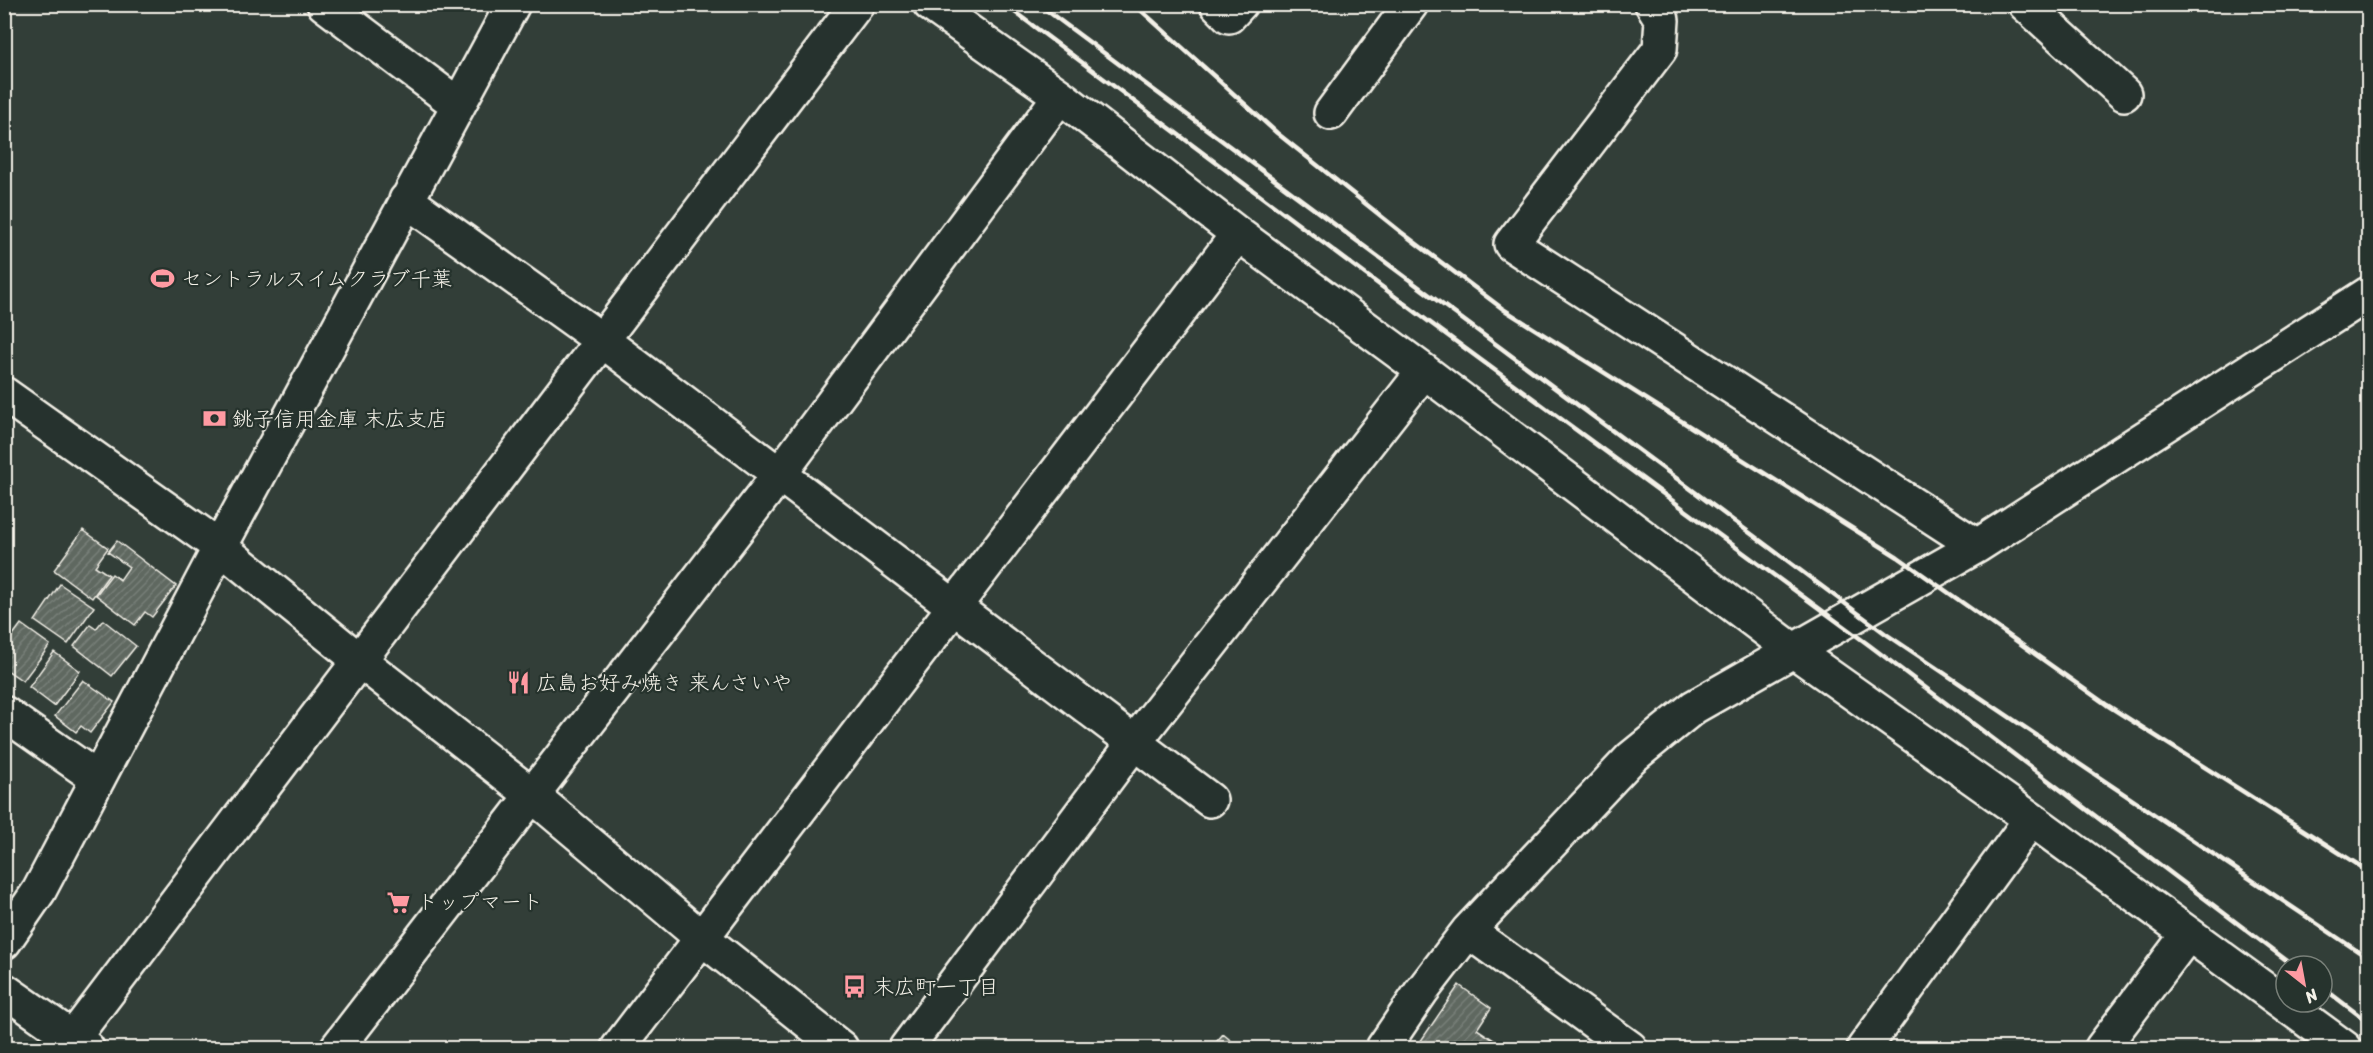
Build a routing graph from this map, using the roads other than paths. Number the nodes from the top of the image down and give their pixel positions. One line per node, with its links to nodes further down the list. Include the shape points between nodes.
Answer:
1 (324, 4): 12 (street)
2 (513, 4): 12 (street)
3 (857, 4): 17 (street)
4 (930, 4): 11 (street)
5 (1217, 4): 6 (street, via 1229,16)
6 (1240, 4)
7 (1410, 4): 13 (street)
8 (2025, 4): 10 (street)
9 (1664, 10): 21 (street, via 1660,50 1511,243)
10 (2124, 94)
11 (1060, 96): 15 (street); 20 (street)
12 (457, 104): 14 (street)
13 (1331, 113)
14 (406, 200): 17 (street); 22 (street)
15 (1238, 234): 18 (street); 23 (street)
16 (2362, 307): 21 (street)
17 (603, 341): 20 (street); 25 (street)
18 (1424, 371): 24 (street); 27 (street)
19 (4, 394): 22 (street)
20 (779, 475): 23 (street); 29 (street)
21 (1977, 546): 24 (street)
22 (220, 547): 25 (street); 28 (street)
23 (955, 607): 27 (street); 34 (street)
24 (1794, 651): 31 (street); 32 (street, via 1694,707 1631,758)
25 (359, 660): 29 (street); 37 (street)
26 (4, 713): 28 (street)
27 (1134, 743): 30 (street); 41 (street)
28 (98, 779): 35 (street, via 39,891)
29 (532, 795): 34 (street); 38 (street)
30 (1210, 800)
31 (2031, 819): 33 (street); 44 (street)
32 (1467, 931): 42 (street); 43 (street)
33 (2188, 934): 45 (street); 46 (street)
34 (702, 938): 39 (street); 40 (street)
35 (4, 942)
36 (4, 990): 37 (street)
37 (80, 1043)
38 (337, 1048)
39 (618, 1048)
40 (841, 1048)
41 (906, 1048)
42 (1383, 1048)
43 (1630, 1048)
44 (1864, 1048)
45 (2103, 1048)
46 (2344, 1048)

